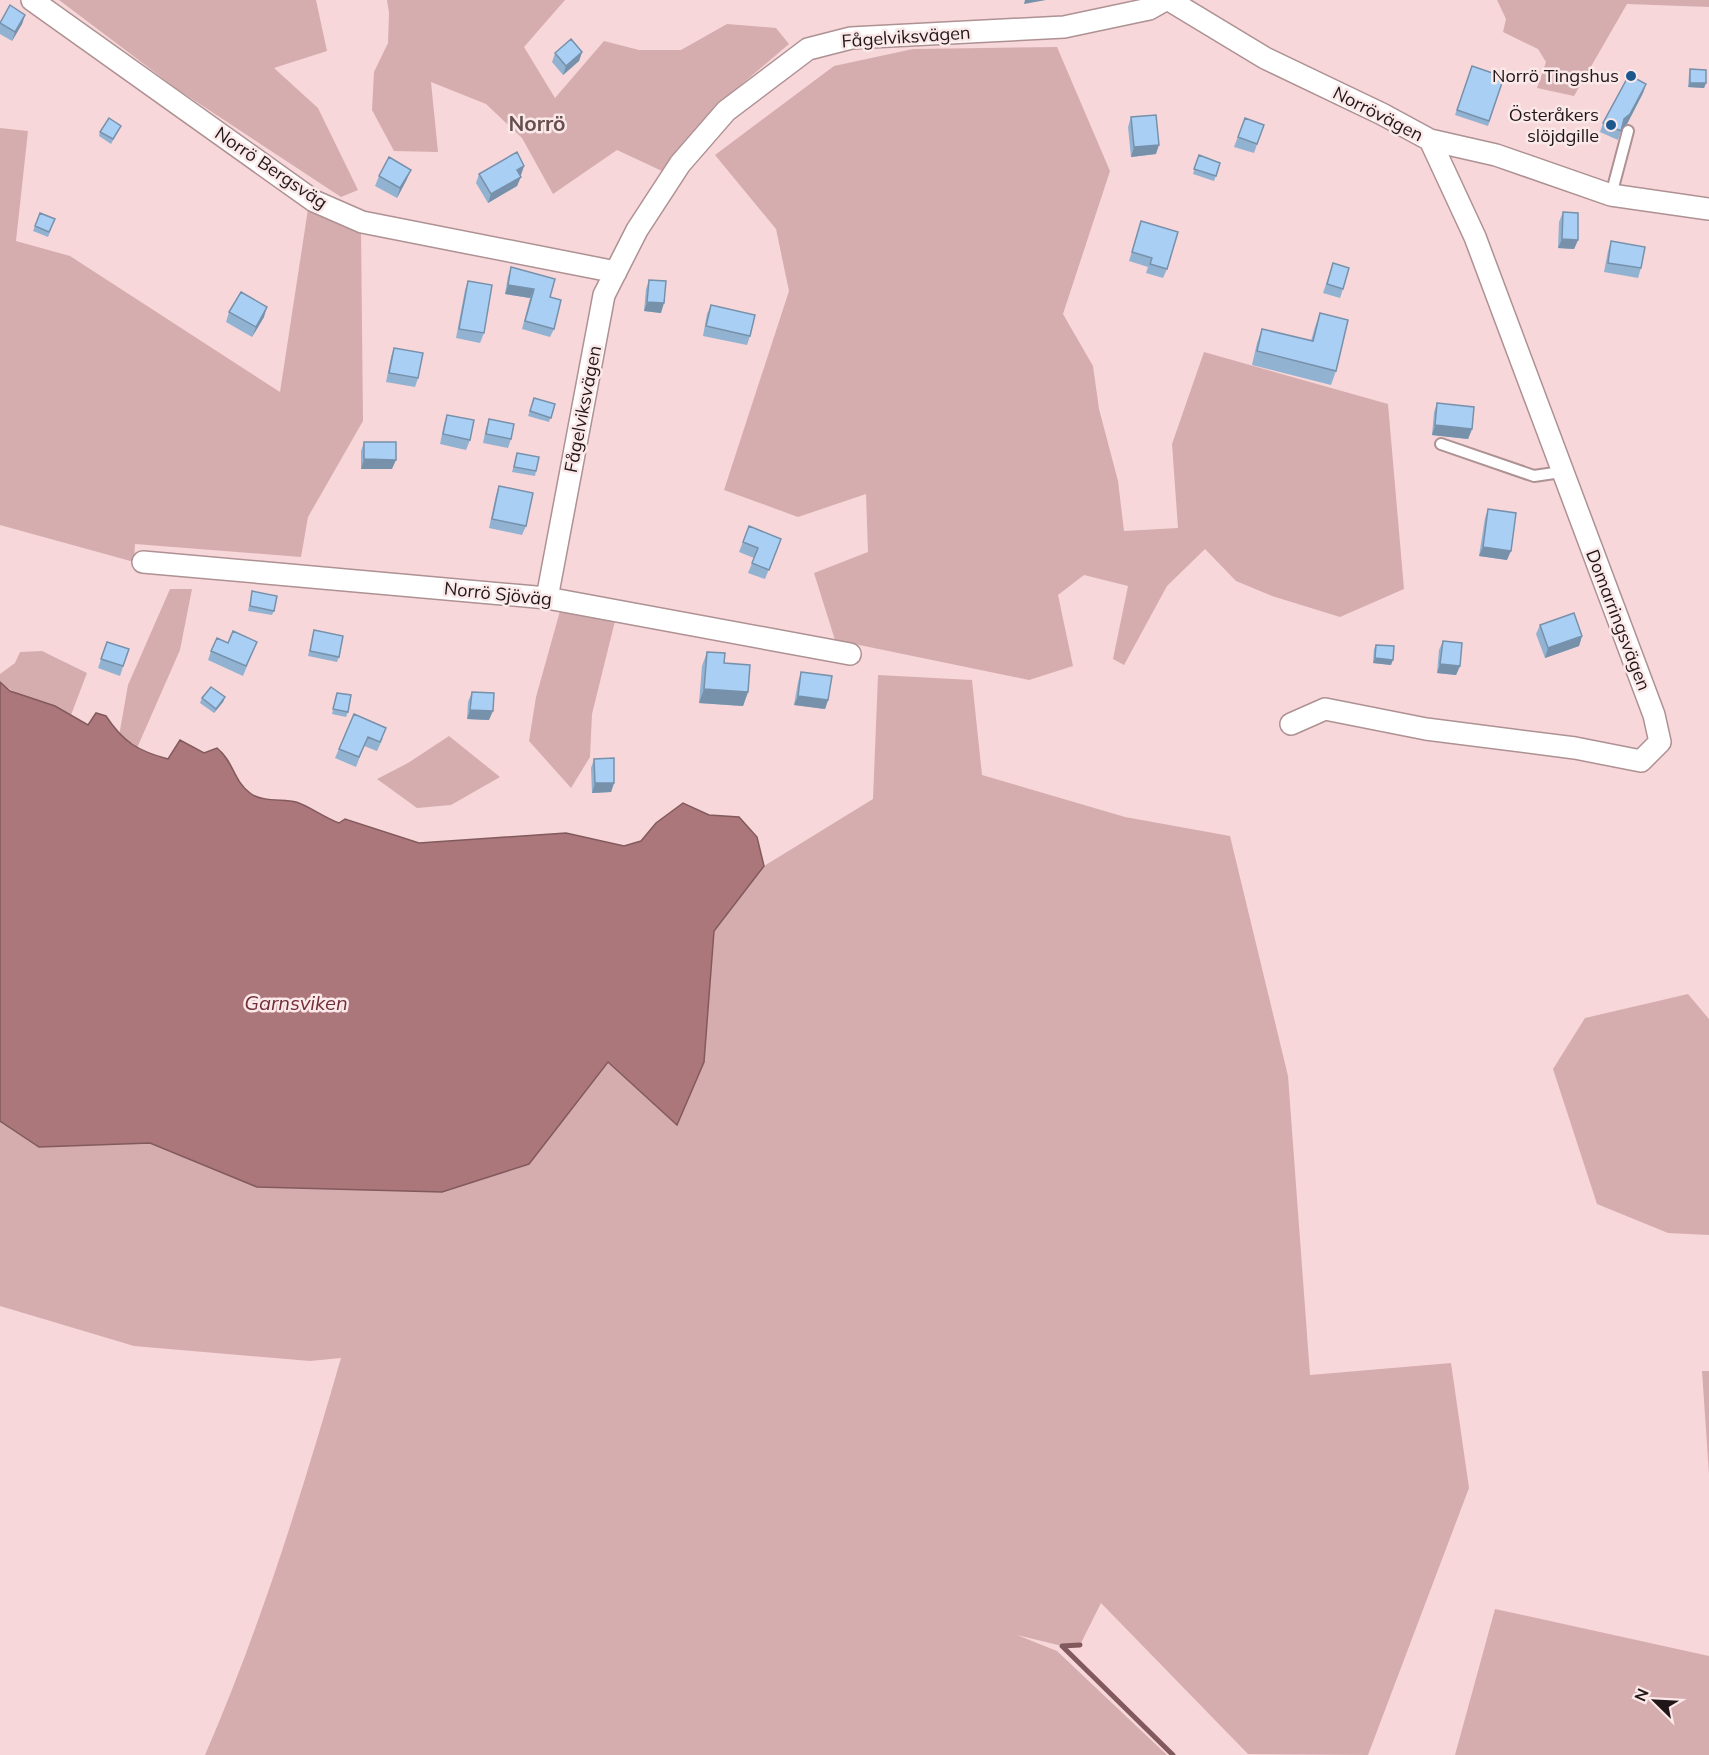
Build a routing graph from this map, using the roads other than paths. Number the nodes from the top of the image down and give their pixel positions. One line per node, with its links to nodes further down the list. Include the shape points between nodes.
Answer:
1 (32, 0): 7 (street, Norrö Bergsväg, via 314,201 362,222)
2 (1167, 0): 4 (street, Norrövägen, via 1265,58); 7 (street, Fågelviksvägen, via 1149,9 1064,27 851,38 808,49 726,111 680,164 637,230)
3 (1628, 131): 5 (lane)
4 (1430, 140): 5 (street, Norrövägen, via 1496,155); 9 (street, Domarringsvägen, via 1475,237)
5 (1611, 195): 6 (street, Norrövägen)
6 (1709, 209)
7 (616, 272): 11 (street, Fågelviksvägen, via 604,295)
8 (1441, 444): 9 (lane, via 1533,476)
9 (1561, 472): 13 (street, Domarringsvägen, via 1654,715 1660,742 1641,761 1575,748 1425,729 1326,709)
10 (143, 562): 11 (street, Norrö Sjöväg)
11 (547, 598): 12 (street, Norrö Sjöväg)
12 (850, 654)
13 (1291, 724)

